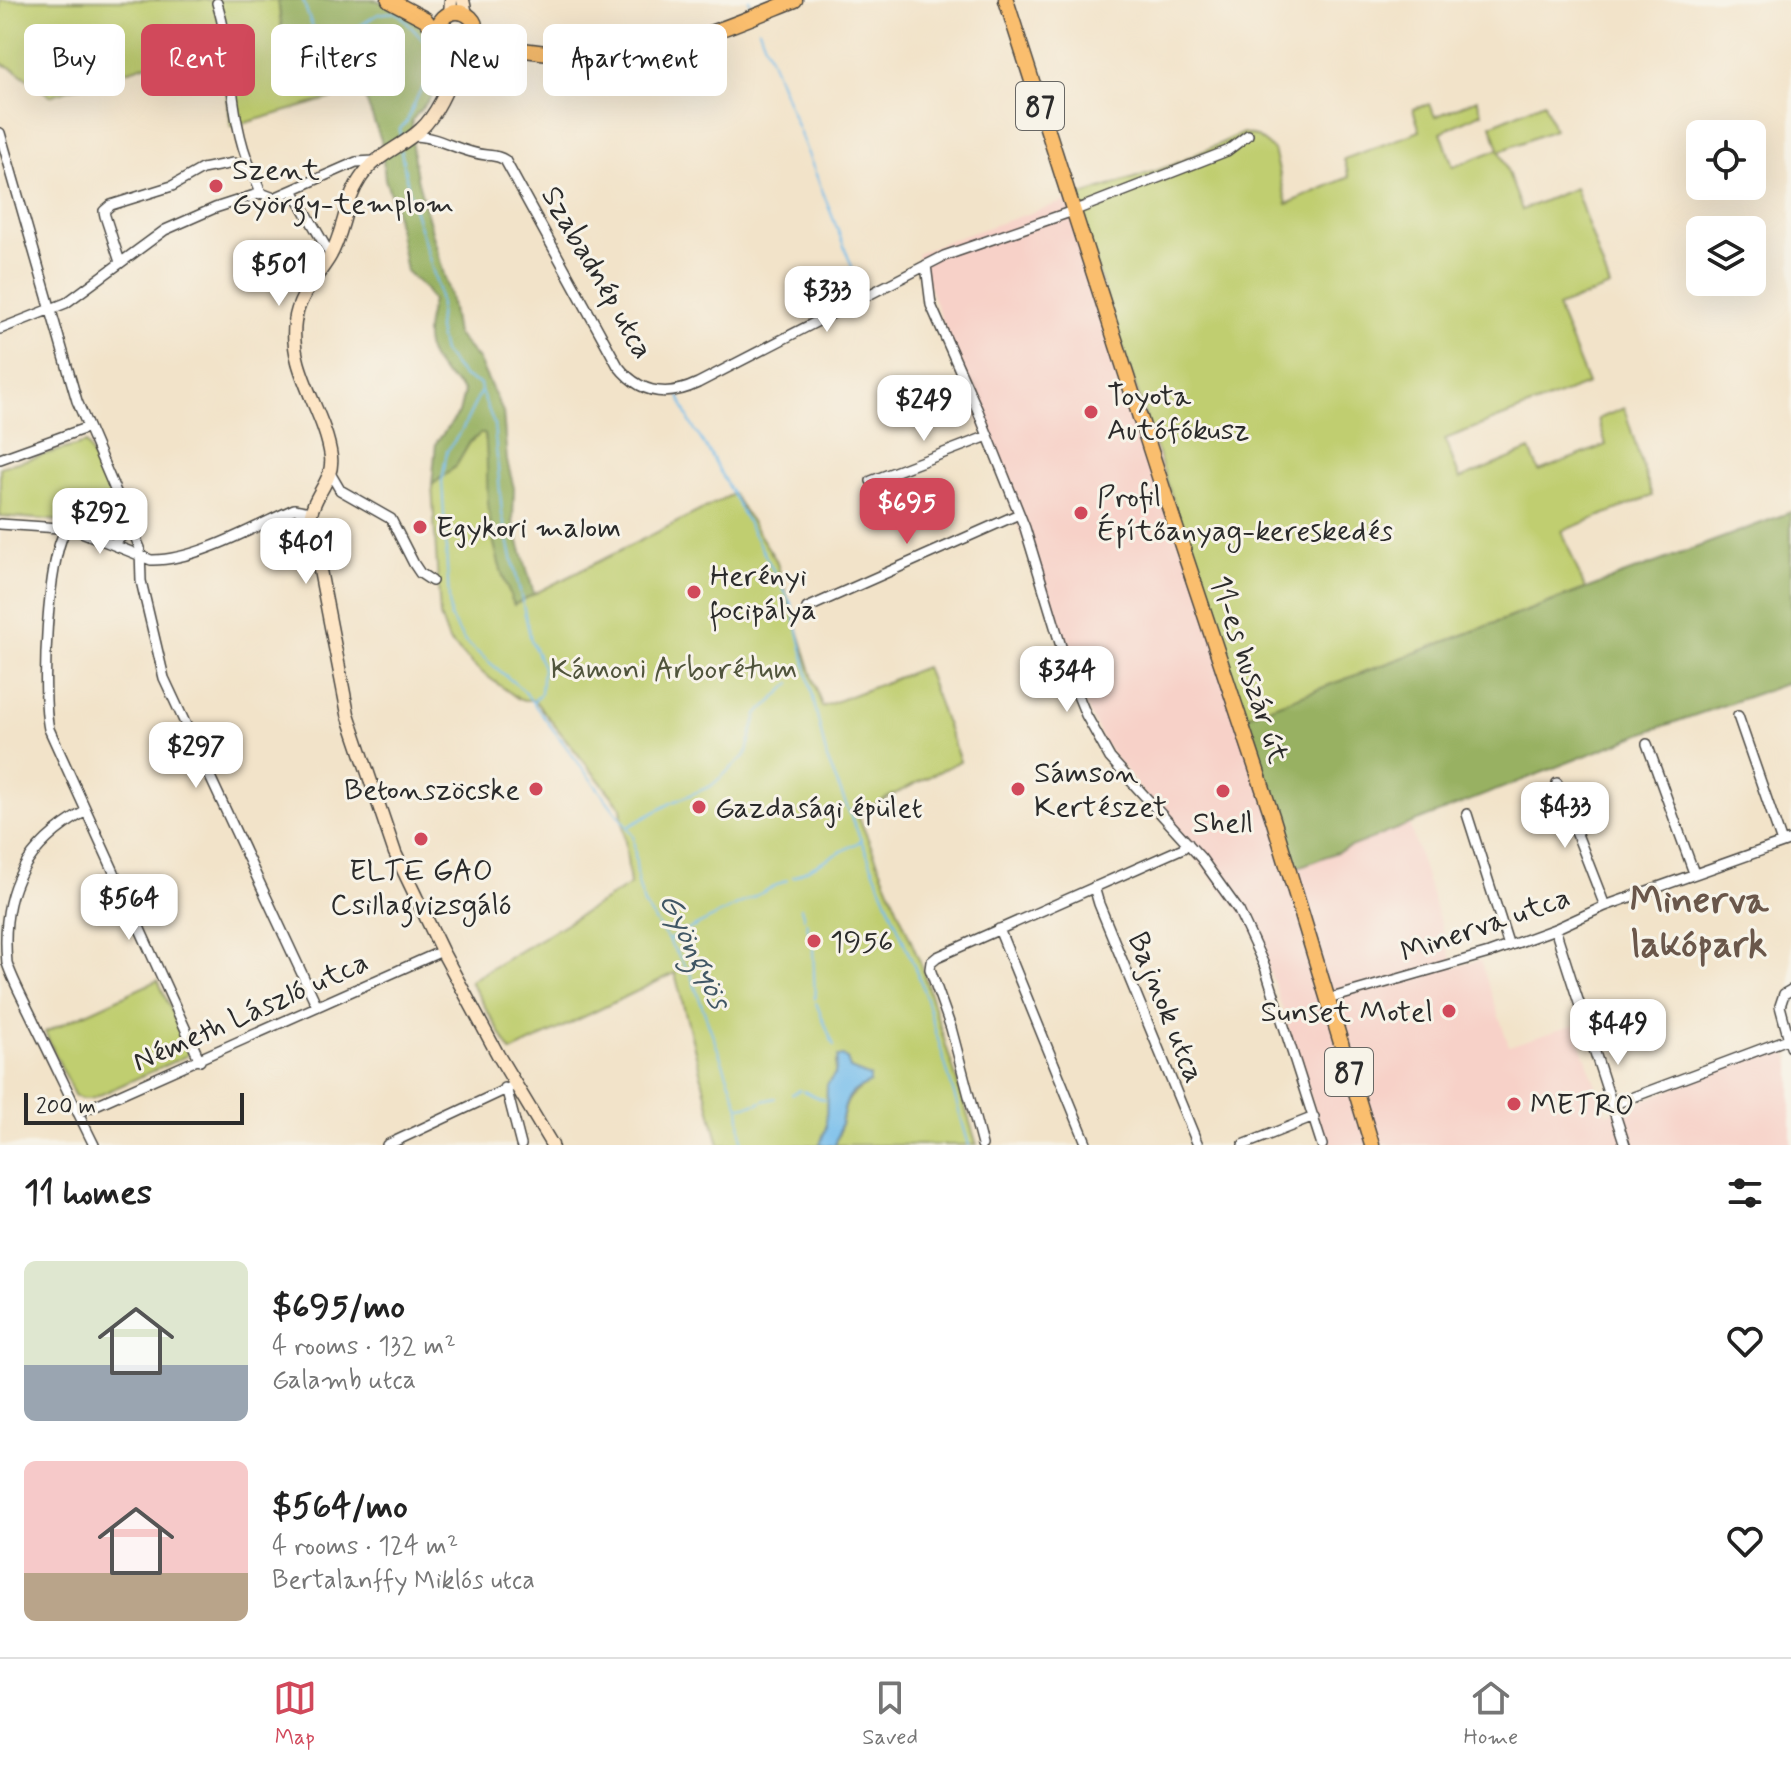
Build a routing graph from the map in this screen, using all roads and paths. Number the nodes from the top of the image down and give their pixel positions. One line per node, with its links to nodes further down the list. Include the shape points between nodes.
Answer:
1 (389, 0): 6 (main road)
2 (795, 0): 9 (main road, via 699,36 633,52 572,56)
3 (1006, 0): 22 (main road, 87)
4 (217, 3): 18 (street, via 240,146)
5 (464, 7): 7 (main road)
6 (407, 8): 7 (main road); 8 (main road)
7 (448, 11)
8 (429, 24)
9 (527, 51)
10 (442, 96): 11 (main road)
11 (432, 118): 14 (main road); 15 (street, via 431,129)
12 (0, 133): 26 (street)
13 (1248, 135): 22 (street, Szabadnép utca, via 1227,151)
14 (405, 141): 15 (street, Szabadnép utca); 16 (main road)
15 (440, 142): 25 (street, Szabadnép utca, via 497,155 510,167 618,366 647,390 670,393 689,387)
16 (374, 161): 17 (street); 19 (main road)
17 (346, 166): 19 (street, via 355,166); 20 (street)
18 (251, 169): 21 (street); 24 (street, via 233,163 202,169 172,186 107,207 105,216)
19 (358, 181): 23 (main road)
20 (293, 190): 21 (street, via 274,198); 23 (street)
21 (261, 193): 24 (street, via 165,230)
22 (1073, 211): 25 (street, Szabadnép utca); 59 (main road, 11-es huszár út / 87)
23 (331, 256): 31 (main road, via 302,296 294,336 328,445)
24 (120, 262): 26 (street)
25 (926, 265): 29 (street, via 931,305)
26 (52, 310): 27 (street); 28 (street)
27 (0, 329)
28 (86, 428): 30 (street); 38 (street)
29 (988, 436): 32 (street); 36 (street)
30 (0, 459)
31 (330, 473): 33 (main road); 34 (street)
32 (871, 481)
33 (322, 489): 34 (street); 35 (main road)
34 (340, 490): 42 (street, via 391,519 414,564)
35 (310, 512): 41 (street, via 294,509 178,558); 57 (main road, via 348,714 395,853)
36 (1019, 514): 43 (street); 50 (street, via 1070,676 1094,732 1110,758)
37 (0, 524): 39 (street)
38 (132, 528): 40 (street); 41 (street)
39 (66, 529): 40 (street); 47 (street, via 55,565 45,705 54,743)
40 (113, 544): 41 (street)
41 (140, 556): 60 (street, via 146,606 171,696)
42 (432, 581)
43 (807, 608)
44 (1738, 716): 49 (street)
45 (1647, 744): 51 (street)
46 (1557, 783): 53 (street)
47 (86, 811): 62 (street); 65 (street, via 23,857 10,879 1,917 7,965)
48 (1467, 814): 56 (street)
49 (1787, 841): 51 (street, Minerva utca)
50 (1188, 843): 52 (street); 66 (street, via 1229,895 1256,943)
51 (1694, 873): 53 (street, Minerva utca)
52 (1094, 887): 54 (street); 73 (street, Bajnok utca)
53 (1605, 906): 55 (street, Minerva utca)
54 (999, 929): 71 (street, via 937,957 930,969); 72 (street)
55 (1555, 929): 56 (street, Minerva utca); 64 (street)
56 (1509, 946): 59 (street, Minerva utca)
57 (442, 951): 60 (street, Németh László utca); 63 (main road)
58 (1791, 990): 61 (street, via 1780,1006)
59 (1328, 999): 76 (main road, 11-es huszár út / 87)
60 (317, 1006): 62 (street, Németh László utca)
61 (1789, 1043): 64 (street)
62 (200, 1061): 65 (street, Németh László utca)
63 (510, 1086): 68 (street); 69 (street); 70 (main road)
64 (1612, 1105): 77 (street)
65 (78, 1113): 67 (street)
66 (1314, 1117): 74 (street); 75 (street)
67 (94, 1145)
68 (387, 1145)
69 (521, 1145)
70 (552, 1145)
71 (982, 1145)
72 (1087, 1145)
73 (1198, 1145)
74 (1243, 1145)
75 (1322, 1145)
76 (1372, 1145)
77 (1625, 1145)

